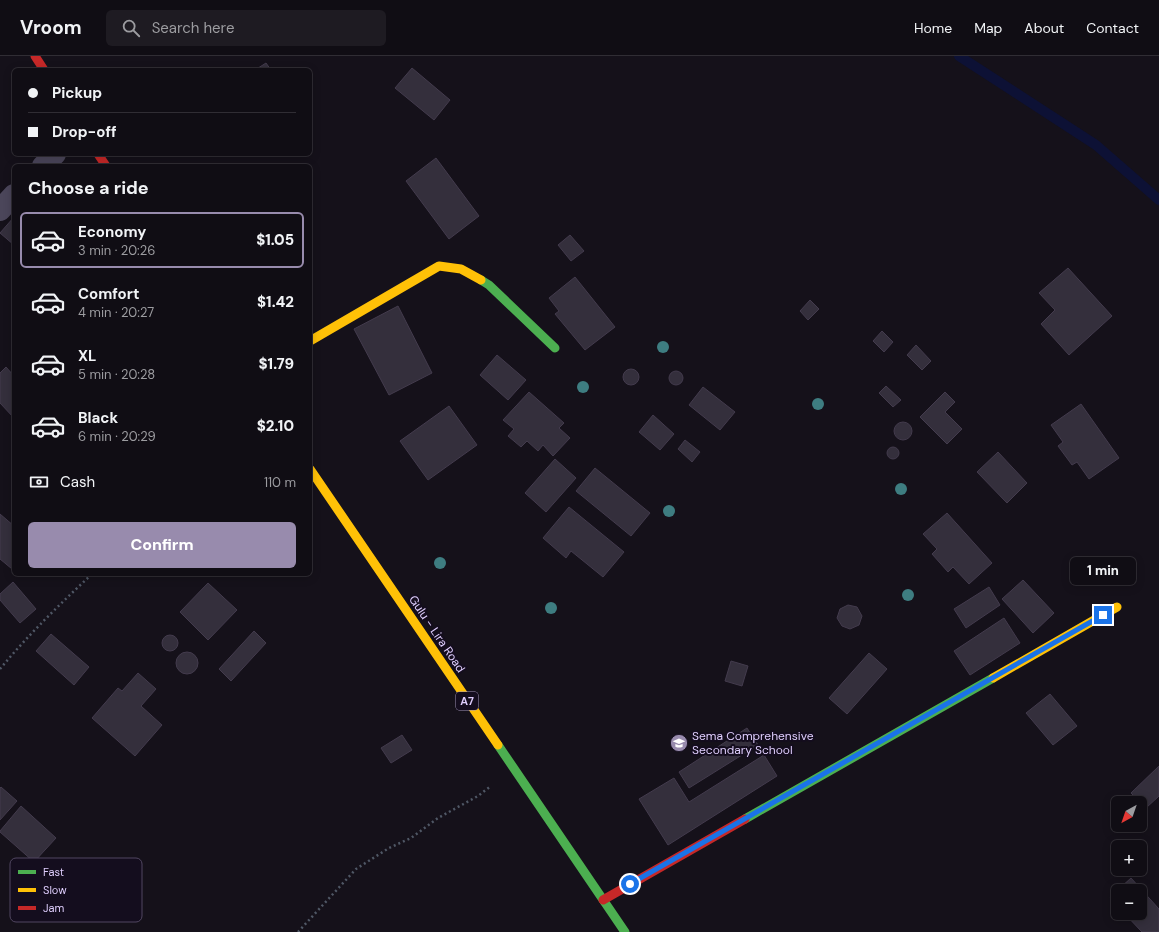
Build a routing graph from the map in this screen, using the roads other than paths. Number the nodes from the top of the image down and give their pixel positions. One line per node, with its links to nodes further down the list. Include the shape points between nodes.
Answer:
1 (35, 56): 2 (street)
2 (43, 68)
3 (53, 156): 4 (street)
4 (45, 164)
5 (12, 198): 6 (street)
6 (0, 210)
7 (312, 340): 8 (street, via 439,266 462,270 489,285)
8 (555, 348)
9 (312, 472): 11 (street, Gulu - Lira Road / A7)
10 (1117, 607): 11 (street)
11 (603, 900): 12 (street, Gulu - Lira Road / A7)
12 (625, 932)

